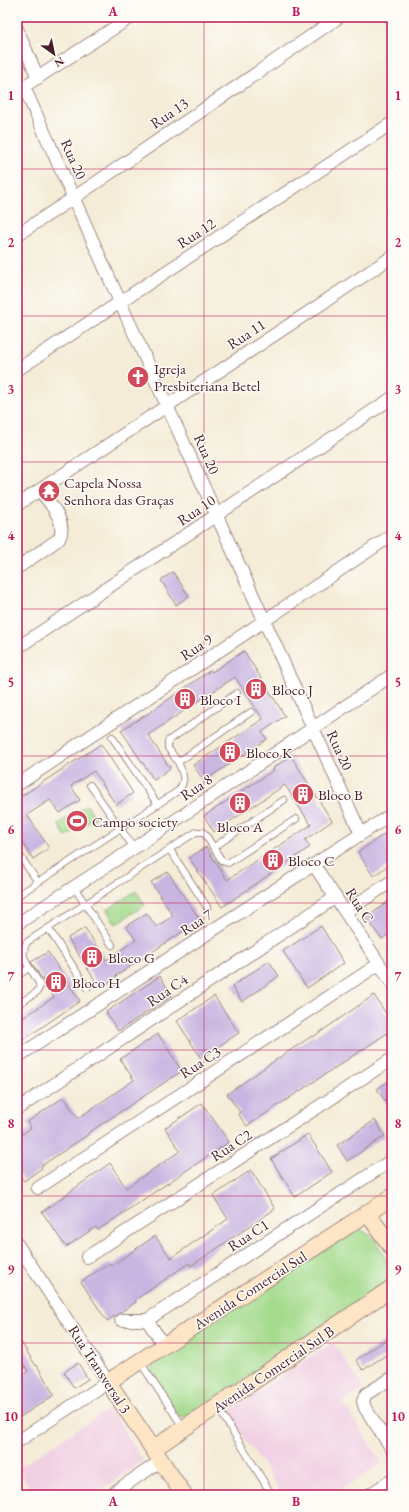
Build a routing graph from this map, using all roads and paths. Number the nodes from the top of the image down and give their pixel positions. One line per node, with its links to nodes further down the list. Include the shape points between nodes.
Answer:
1 (131, 17): 4 (street)
2 (339, 17): 7 (street, Rua 13)
3 (17, 29): 4 (street)
4 (38, 78): 5 (street)
5 (21, 89): 7 (street, Rua 20)
6 (392, 123): 10 (street, Rua 12)
7 (74, 198): 8 (street, Rua 13); 10 (street, Rua 20)
8 (17, 235)
9 (392, 257): 13 (street, Rua 11)
10 (120, 302): 11 (street, Rua 12); 13 (street, Rua 20)
11 (17, 370)
12 (392, 398): 16 (street, Rua 10)
13 (168, 405): 14 (street, Rua 11); 16 (street, Rua 20)
14 (40, 490): 15 (street, Rua 11); 18 (street, via 56,512 62,524 62,533 59,539)
15 (17, 505)
16 (216, 516): 19 (street, Rua 20); 20 (street, Rua 10)
17 (392, 535): 19 (street, Rua 9)
18 (17, 568)
19 (264, 621): 24 (street, Rua 20); 27 (street, Rua 9)
20 (17, 648)
21 (392, 675): 24 (street, Rua 8)
22 (237, 693): 26 (lane, via 168,741 168,748)
23 (251, 712): 26 (lane)
24 (313, 729): 34 (street, Rua 20); 36 (street, Rua 8)
25 (112, 737): 30 (lane)
26 (178, 762): 30 (lane, via 184,778 183,785 178,792)
27 (17, 785)
28 (90, 785): 33 (lane)
29 (284, 800): 35 (lane)
30 (158, 805): 33 (lane)
31 (392, 814): 34 (street, Rua 7)
32 (296, 819): 35 (lane, via 228,863 222,860)
33 (121, 829): 36 (lane); 41 (lane)
34 (361, 834): 39 (street, Rua 7)
35 (214, 847): 37 (lane, via 200,831)
36 (134, 848): 42 (street, Rua 8)
37 (170, 850): 45 (lane); 46 (lane)
38 (17, 852): 41 (lane)
39 (314, 865): 44 (street, Rua C); 57 (street, Rua 7)
40 (392, 881): 47 (street)
41 (38, 882): 43 (lane)
42 (74, 887): 45 (lane); 48 (street, Rua 8)
43 (17, 896)
44 (336, 897): 47 (street, Rua C); 59 (street, Rua C4)
45 (86, 904): 49 (lane); 50 (lane)
46 (208, 907)
47 (345, 912): 51 (street, Rua C)
48 (17, 924)
49 (48, 928): 52 (lane, via 27,942 24,947 22,953); 55 (lane)
50 (112, 945)
51 (378, 964): 54 (street, Rua C); 61 (street, Rua C3)
52 (29, 968): 53 (lane); 56 (lane, via 39,983 39,990)
53 (17, 976)
54 (392, 984)
55 (87, 988)
56 (17, 1005)
57 (17, 1057)
58 (392, 1059): 66 (street, Rua C2)
59 (17, 1109)
60 (392, 1160): 69 (street, Rua C1)
61 (38, 1188)
62 (392, 1197): 63 (street, Avenida Comercial Sul)
63 (368, 1214): 65 (street); 70 (street, Avenida Comercial Sul)
64 (17, 1244): 73 (street, Rua Transversal 3)
65 (392, 1248)
66 (87, 1258)
67 (392, 1288): 74 (street, Avenida Comercial Sul B)
68 (121, 1320): 69 (street)
69 (147, 1320): 70 (street)
70 (164, 1345): 71 (street, Avenida Comercial Sul)
71 (140, 1362): 73 (street, Avenida Comercial Sul); 75 (lane)
72 (392, 1378): 77 (street, via 366,1394 362,1401)
73 (108, 1382): 76 (street); 78 (street, Rua Transversal 3)
74 (217, 1406): 75 (street, Avenida Comercial Sul B); 82 (lane)
75 (183, 1429): 78 (street, Avenida Comercial Sul B)
76 (17, 1442)
77 (392, 1449)
78 (157, 1455): 80 (street); 81 (street, Rua Transversal 3)
79 (392, 1480): 83 (street)
80 (110, 1495)
81 (184, 1495)
82 (272, 1495)
83 (369, 1495)

